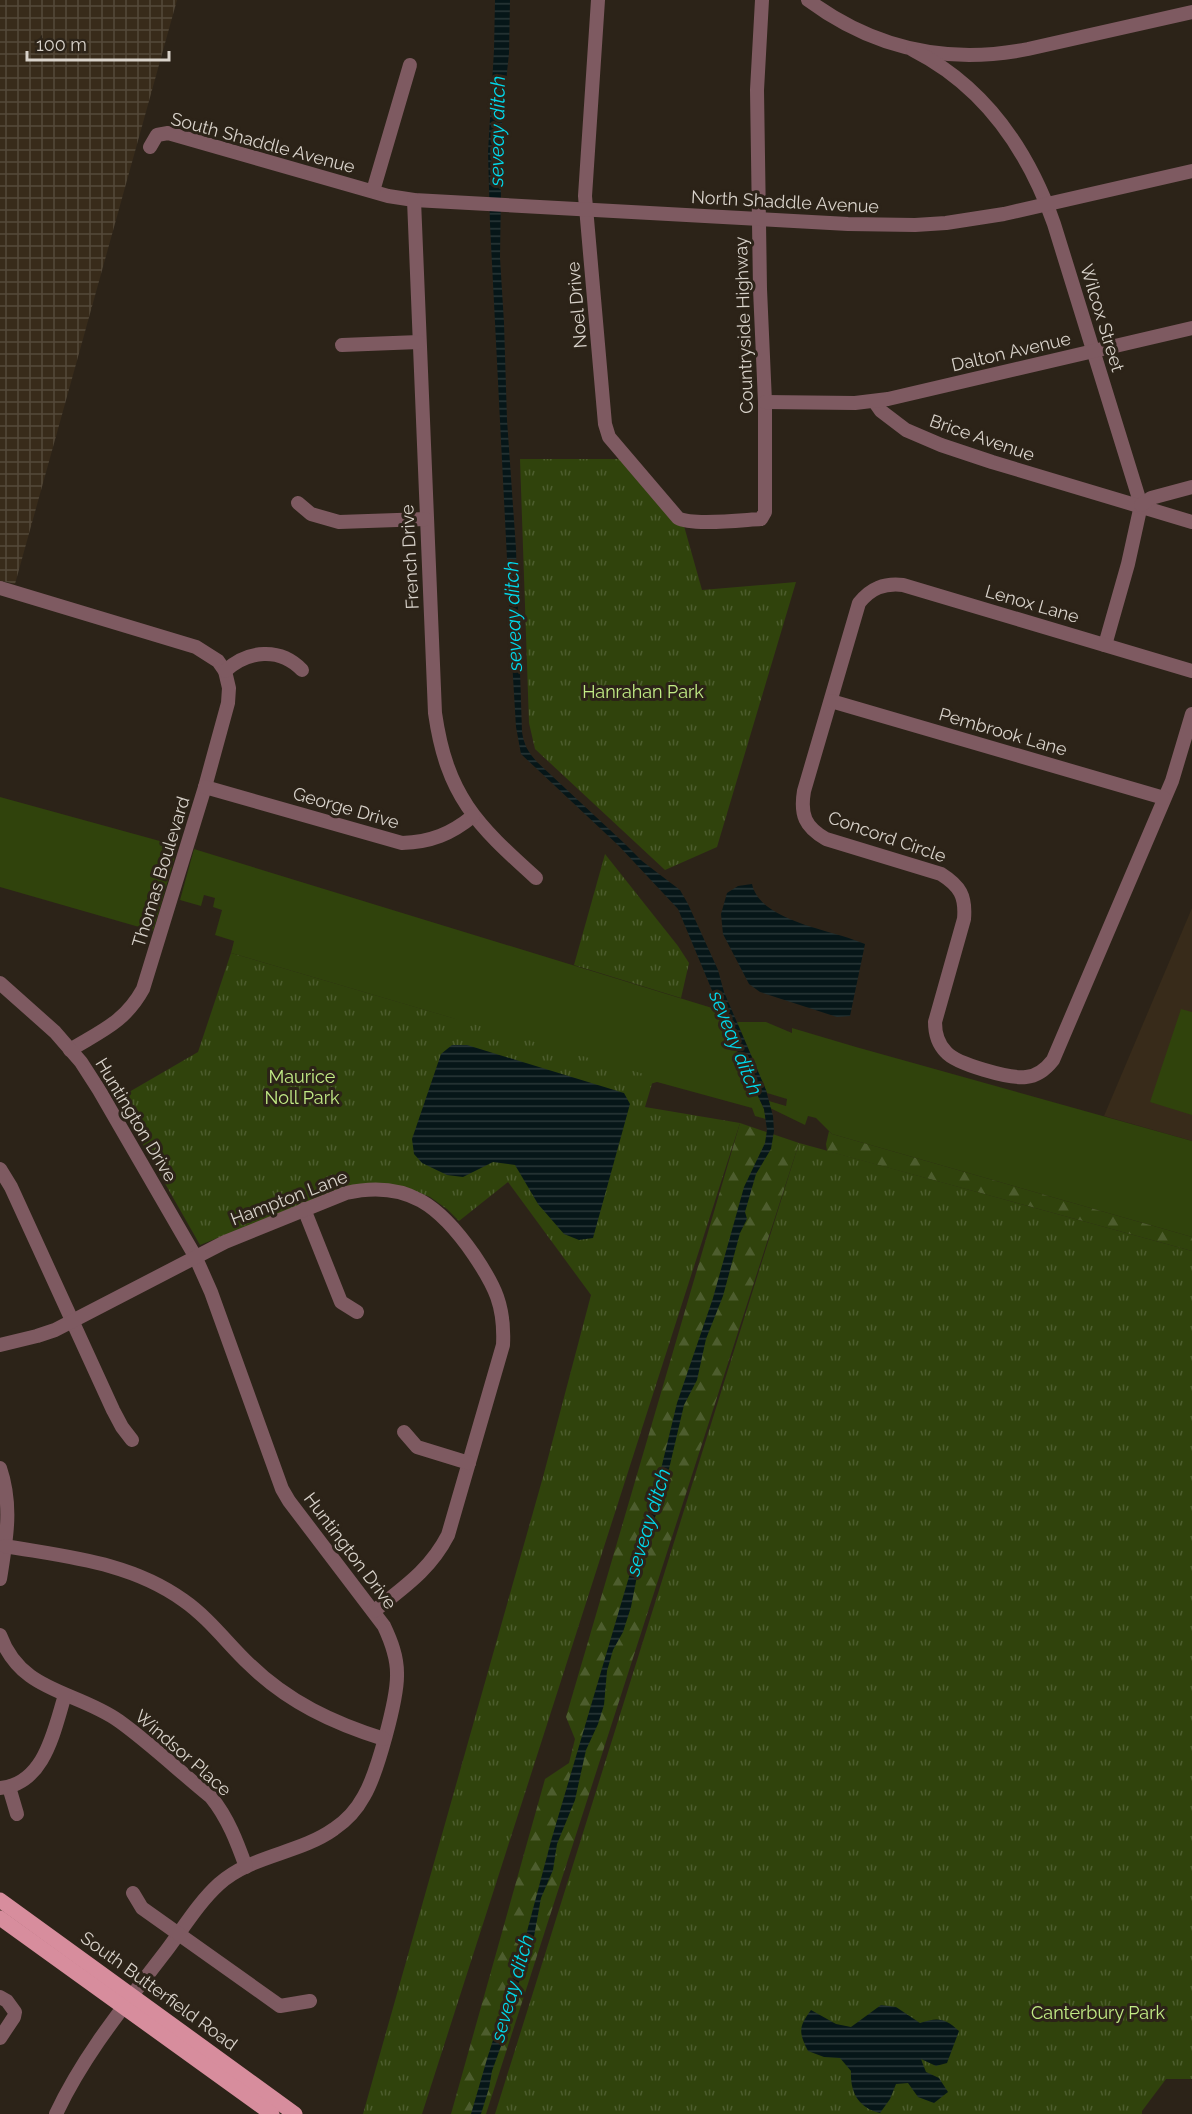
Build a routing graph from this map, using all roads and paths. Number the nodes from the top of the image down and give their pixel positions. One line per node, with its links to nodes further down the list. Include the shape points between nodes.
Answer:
1 (598, 0): 12 (street, Noel Drive)
2 (762, 0): 13 (street, Countryside Highway, via 757,90)
3 (808, 0): 5 (street, via 849,26)
4 (1192, 12): 5 (street, via 1007,53 962,55)
5 (913, 50): 11 (street, Wilcox Street, via 948,71 1004,125)
6 (410, 65): 9 (street)
7 (150, 147): 9 (street, South Shaddle Avenue, via 157,135 168,133)
8 (1192, 171): 11 (street, North Shaddle Avenue)
9 (373, 191): 10 (street, North Shaddle Avenue)
10 (414, 200): 12 (street, North Shaddle Avenue); 15 (street, French Drive)
11 (1047, 204): 13 (street, North Shaddle Avenue, via 1004,214 915,225); 17 (street, Wilcox Street)
12 (587, 210): 13 (street, North Shaddle Avenue); 24 (street, Noel Drive, via 609,437 680,520)
13 (759, 220): 19 (street, Countryside Highway)
14 (1192, 328): 17 (street, Dalton Avenue)
15 (419, 342): 16 (street); 23 (street, French Drive)
16 (342, 345)
17 (1092, 351): 18 (street, Dalton Avenue); 22 (street, Wilcox Street)
18 (874, 401): 19 (street); 22 (street, Brice Avenue, via 906,430 941,445)
19 (765, 402): 24 (street, Countryside Highway, via 765,512 761,519)
20 (1192, 486): 22 (street, via 1151,498)
21 (298, 503): 23 (street, via 310,514 339,522)
22 (1141, 505): 25 (street, Brice Avenue); 28 (street)
23 (426, 519): 36 (street, French Drive, via 439,739 452,780)
24 (740, 520)
25 (1192, 522)
26 (0, 588): 30 (street, via 196,646 218,661)
27 (864, 598): 28 (street, Lenox Lane, via 883,585 903,585); 32 (street, Concord Circle, via 855,611)
28 (1105, 645): 31 (street, Lenox Lane)
29 (302, 670): 30 (street, via 289,658 261,653)
30 (225, 671): 34 (street, Thomas Boulevard, via 228,703)
31 (1192, 671)
32 (831, 701): 35 (street, Pembrook Lane); 35 (street, Concord Circle, via 804,791 803,815 816,833 826,839 941,874 958,887 964,902 964,919 935,1029 947,1054 989,1070 1026,1077 1043,1071 1053,1060)
33 (1192, 714): 35 (street, Concord Circle)
34 (205, 787): 36 (street, George Drive, via 402,843 446,835); 39 (street, Thomas Boulevard, via 143,989 119,1020)
35 (1164, 798)
36 (473, 816): 37 (street, French Drive, via 495,842)
37 (536, 878)
38 (0, 983): 39 (street, Huntington Drive, via 56,1032)
39 (70, 1050): 42 (street, Huntington Drive, via 99,1090)
40 (0, 1169): 44 (street)
41 (304, 1209): 42 (street, Hampton Lane); 43 (street, via 341,1302); 48 (street, Hampton Lane, via 356,1191 389,1190 414,1197 447,1219 489,1278 502,1309 503,1345)
42 (195, 1256): 44 (street, Hampton Lane); 52 (street, Huntington Drive, via 282,1489)
43 (357, 1312)
44 (73, 1321): 45 (street, Hampton Lane, via 37,1336); 47 (street, via 113,1410)
45 (0, 1345)
46 (404, 1432): 48 (street, via 417,1447)
47 (132, 1440)
48 (469, 1463): 52 (street, Hampton Lane, via 448,1536 438,1554 417,1578)
49 (0, 1468): 50 (street, via 8,1502)
50 (5, 1546): 51 (street); 55 (street, via 100,1562 160,1586 205,1618 286,1696 323,1717)
51 (0, 1579)
52 (374, 1611): 55 (street, Huntington Drive, via 392,1644 398,1672)
53 (0, 1635): 54 (street, Windsor Place, via 24,1672 39,1684)
54 (65, 1695): 56 (street, via 41,1762 26,1778); 58 (street, Windsor Place, via 120,1722 211,1797 234,1833)
55 (384, 1739): 58 (street, Huntington Drive, via 369,1786 344,1821 321,1837)
56 (5, 1788): 57 (street)
57 (17, 1814)
58 (246, 1867): 62 (street, Huntington Drive, via 208,1894)
59 (132, 1893): 62 (street, via 142,1908)
60 (0, 1900): 65 (main road, South Butterfield Road)
61 (0, 1918): 65 (main road, South Butterfield Road)
62 (178, 1934): 64 (street, via 280,2006); 65 (street, Huntington Drive)
63 (0, 1997): 66 (street, via 15,2012)
64 (310, 2001)
65 (128, 2002): 67 (street, Huntington Drive, via 69,2086); 68 (main road, South Butterfield Road); 69 (main road, South Butterfield Road)
66 (0, 2038)
67 (56, 2114)
68 (272, 2114)
69 (295, 2114)

